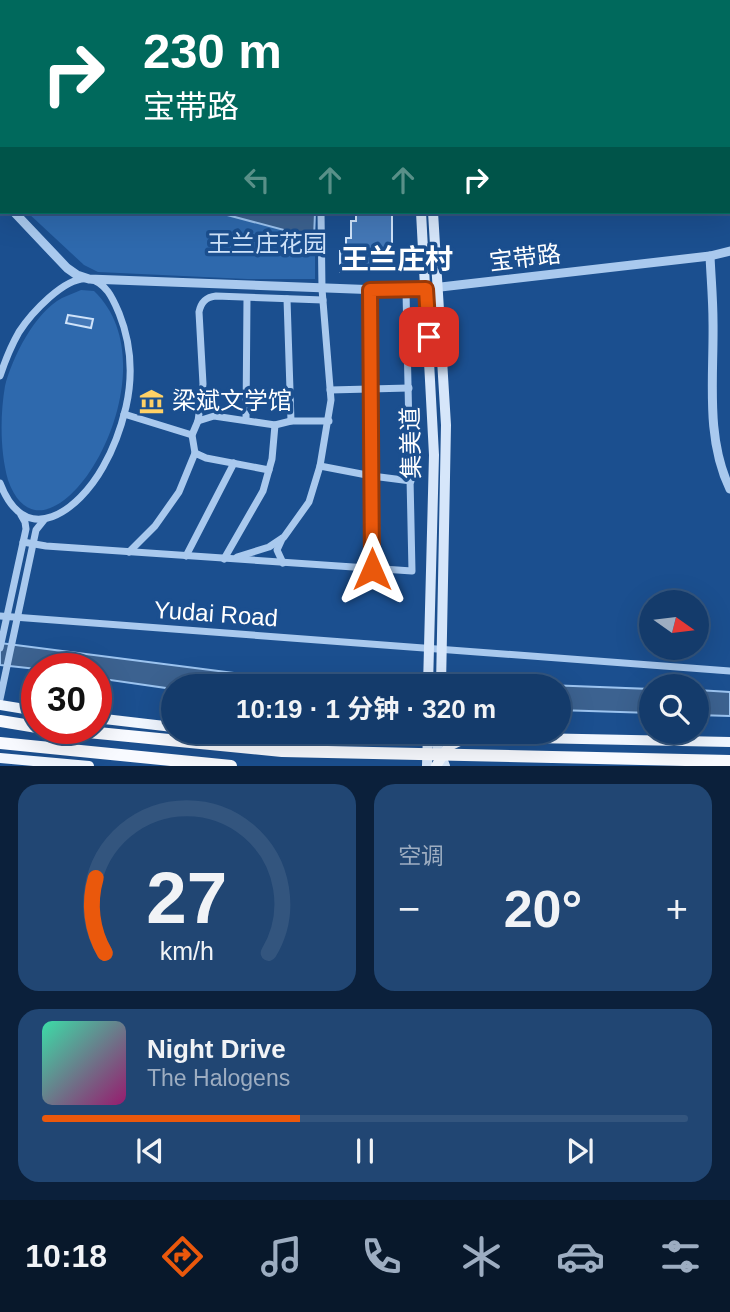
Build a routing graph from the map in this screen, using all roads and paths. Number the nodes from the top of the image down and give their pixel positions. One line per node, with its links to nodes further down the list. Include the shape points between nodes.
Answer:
1 (16, 214): 7 (street, 宝带路, via 67,268)
2 (321, 214): 9 (street)
3 (421, 214): 10 (main road, 集美道)
4 (433, 214): 8 (main road)
5 (730, 251): 6 (street, 宝带路)
6 (710, 256): 8 (street, 宝带路); 34 (street, via 713,406 722,471)
7 (89, 279): 9 (street, 宝带路); 16 (street, via 66,286 34,313 13,344); 20 (street, via 112,297 127,338 130,371)
8 (438, 288): 10 (street, 宝带路); 49 (main road, via 446,425)
9 (322, 289): 11 (street, 宝带路); 15 (street)
10 (426, 289): 12 (street, 宝带路); 48 (main road, 集美道, via 434,455)
11 (370, 290): 12 (street, 宝带路); 19 (street)
12 (406, 291): 17 (street)
13 (247, 298): 14 (street); 21 (street); 22 (street, via 210,296 200,307 203,384)
14 (287, 299): 15 (street); 23 (street)
15 (323, 300): 18 (street)
16 (0, 376)
17 (409, 388): 19 (street); 32 (street)
18 (330, 390): 19 (street); 24 (street)
19 (371, 390): 31 (street)
20 (124, 414): 26 (street); 36 (street, via 113,448 94,481 73,503)
21 (246, 420): 22 (street, via 214,416); 25 (street)
22 (198, 421): 26 (street)
23 (291, 421): 24 (street); 25 (street)
24 (329, 421): 29 (street)
25 (275, 425): 30 (street)
26 (192, 435): 27 (street)
27 (195, 453): 28 (street); 40 (street, via 179,492)
28 (234, 463): 30 (street); 41 (street)
29 (320, 466): 31 (street); 37 (street, via 309,502)
30 (269, 470): 42 (street, via 263,491)
31 (372, 477): 32 (street); 44 (street)
32 (411, 481): 44 (street, via 412,571)
33 (0, 483): 35 (street)
34 (730, 489)
35 (21, 515): 36 (street, via 32,521); 38 (street, via 26,526)
36 (47, 518): 39 (street, via 38,526)
37 (284, 537): 42 (street, via 269,547); 43 (street, via 277,550)
38 (23, 542): 39 (street); 45 (street)
39 (33, 544): 40 (street); 46 (street)
40 (129, 552): 41 (street)
41 (186, 556): 42 (street)
42 (227, 559): 43 (street)
43 (283, 563): 44 (street)
44 (372, 569)
45 (3, 616): 46 (street, Yudai Road); 47 (street)
46 (18, 618): 48 (street, Yudai Road); 53 (street)
47 (0, 648)
48 (429, 650): 49 (street, Yudai Road); 51 (main road, 集美道)
49 (442, 650): 50 (street, Yudai Road); 52 (main road)
50 (730, 671)
51 (428, 674)
52 (442, 674)
53 (0, 699)
54 (0, 705): 55 (main road)
55 (21, 708)
56 (112, 720): 59 (main road)
57 (0, 722): 58 (highway)
58 (21, 725)
59 (161, 726)
60 (112, 734): 68 (highway, via 282,751)
61 (571, 738): 62 (main road)
62 (730, 742)
63 (0, 743): 71 (highway)
64 (432, 744): 72 (main road)
65 (436, 744): 69 (main road)
66 (452, 744): 69 (main road, via 445,749)
67 (0, 758): 70 (main road)
68 (730, 761)
69 (440, 764)
70 (89, 766)
71 (231, 766)
72 (427, 766)

